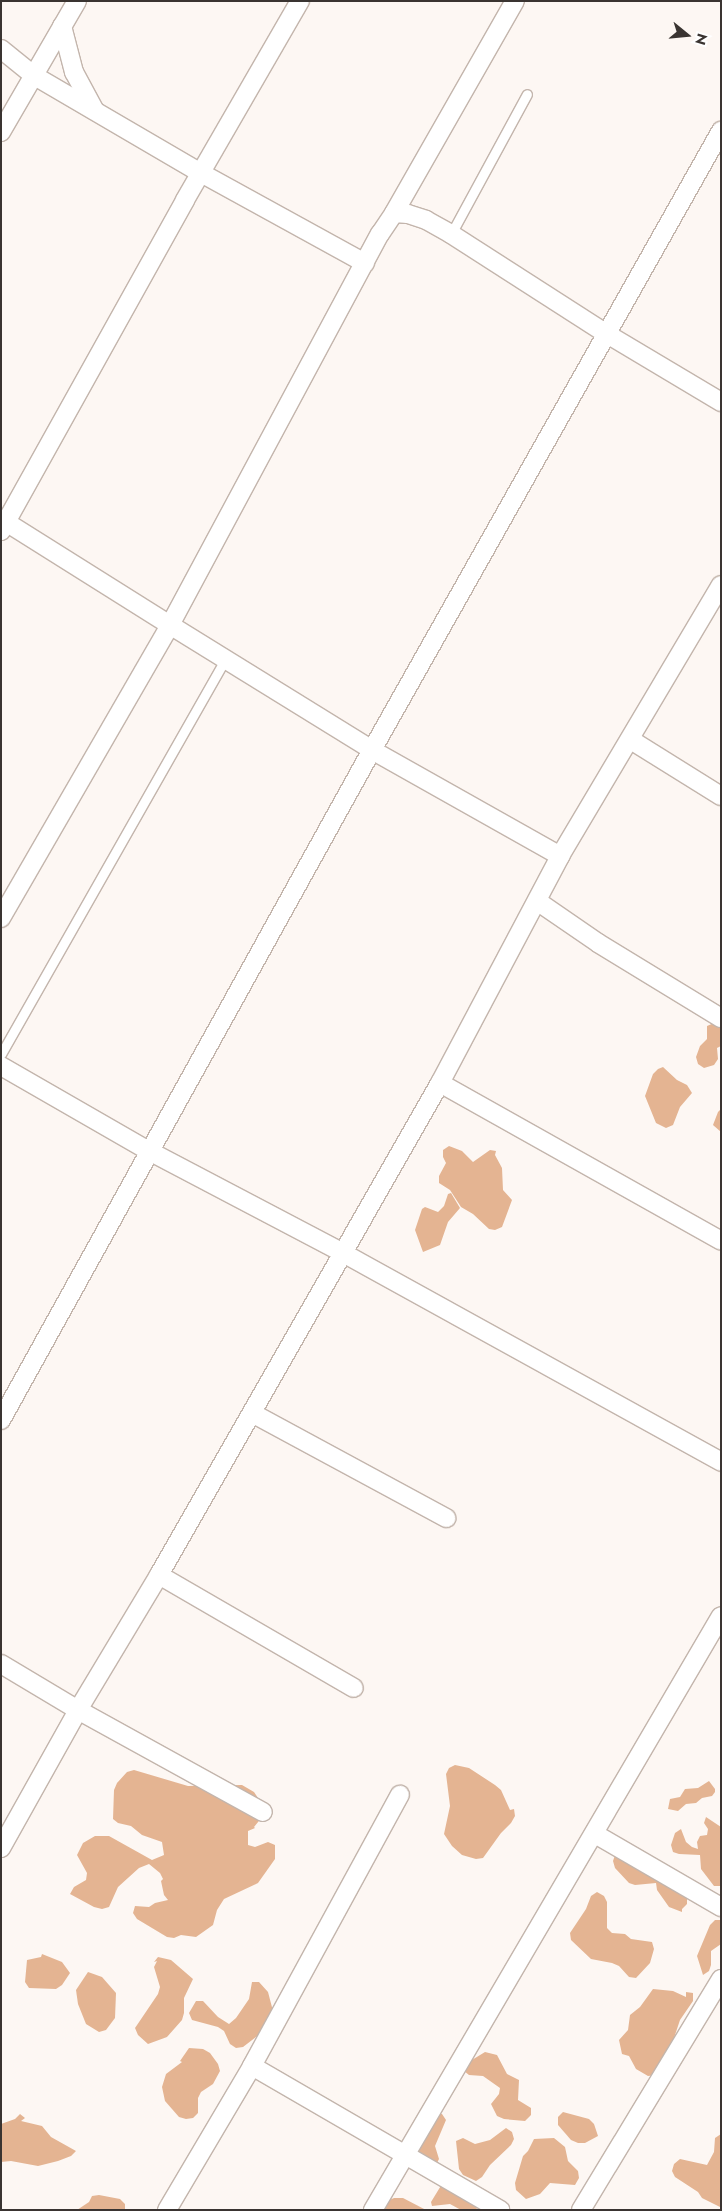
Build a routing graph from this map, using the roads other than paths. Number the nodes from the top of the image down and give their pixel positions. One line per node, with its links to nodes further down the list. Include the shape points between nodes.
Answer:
1 (76, 1): 4 (street)
2 (300, 1): 11 (street)
3 (515, 1): 12 (street)
4 (62, 26): 6 (street); 8 (street, via 74,72)
5 (1, 49): 6 (street)
6 (33, 75): 8 (street); 10 (street)
7 (527, 94): 13 (lane)
8 (96, 112): 11 (street)
9 (721, 131): 15 (street)
10 (1, 132)
11 (201, 173): 14 (street); 17 (street)
12 (394, 213): 13 (street, via 426,220); 14 (street)
13 (451, 234): 15 (street)
14 (365, 263): 19 (street)
15 (607, 334): 16 (street); 22 (street)
16 (721, 402)
17 (3, 524): 19 (street)
18 (721, 585): 21 (street)
19 (170, 625): 20 (street); 26 (street)
20 (225, 658): 22 (street); 28 (lane)
21 (631, 740): 23 (street); 24 (street)
22 (372, 750): 24 (street); 31 (street)
23 (721, 796)
24 (560, 856): 25 (street)
25 (538, 901): 27 (street, via 598,943); 30 (street)
26 (1, 918)
27 (721, 1018)
28 (1, 1054)
29 (1, 1066): 31 (street)
30 (440, 1083): 32 (street); 33 (street)
31 (149, 1151): 33 (street); 35 (street)
32 (721, 1241)
33 (343, 1253): 34 (street); 36 (street)
34 (252, 1413): 37 (street); 38 (street)
35 (1, 1420)
36 (721, 1462)
37 (446, 1518)
38 (159, 1575): 41 (street); 42 (street)
39 (721, 1616): 45 (street)
40 (1, 1664): 42 (street)
41 (354, 1688)
42 (78, 1710): 44 (street); 46 (street)
43 (400, 1794): 49 (street)
44 (263, 1812)
45 (595, 1834): 47 (street); 50 (street)
46 (1, 1848)
47 (721, 1907)
48 (721, 1979): 54 (street)
49 (252, 2066): 50 (street); 51 (street)
50 (406, 2154): 52 (street); 53 (street)
51 (167, 2210)
52 (373, 2210)
53 (500, 2210)
54 (580, 2210)

